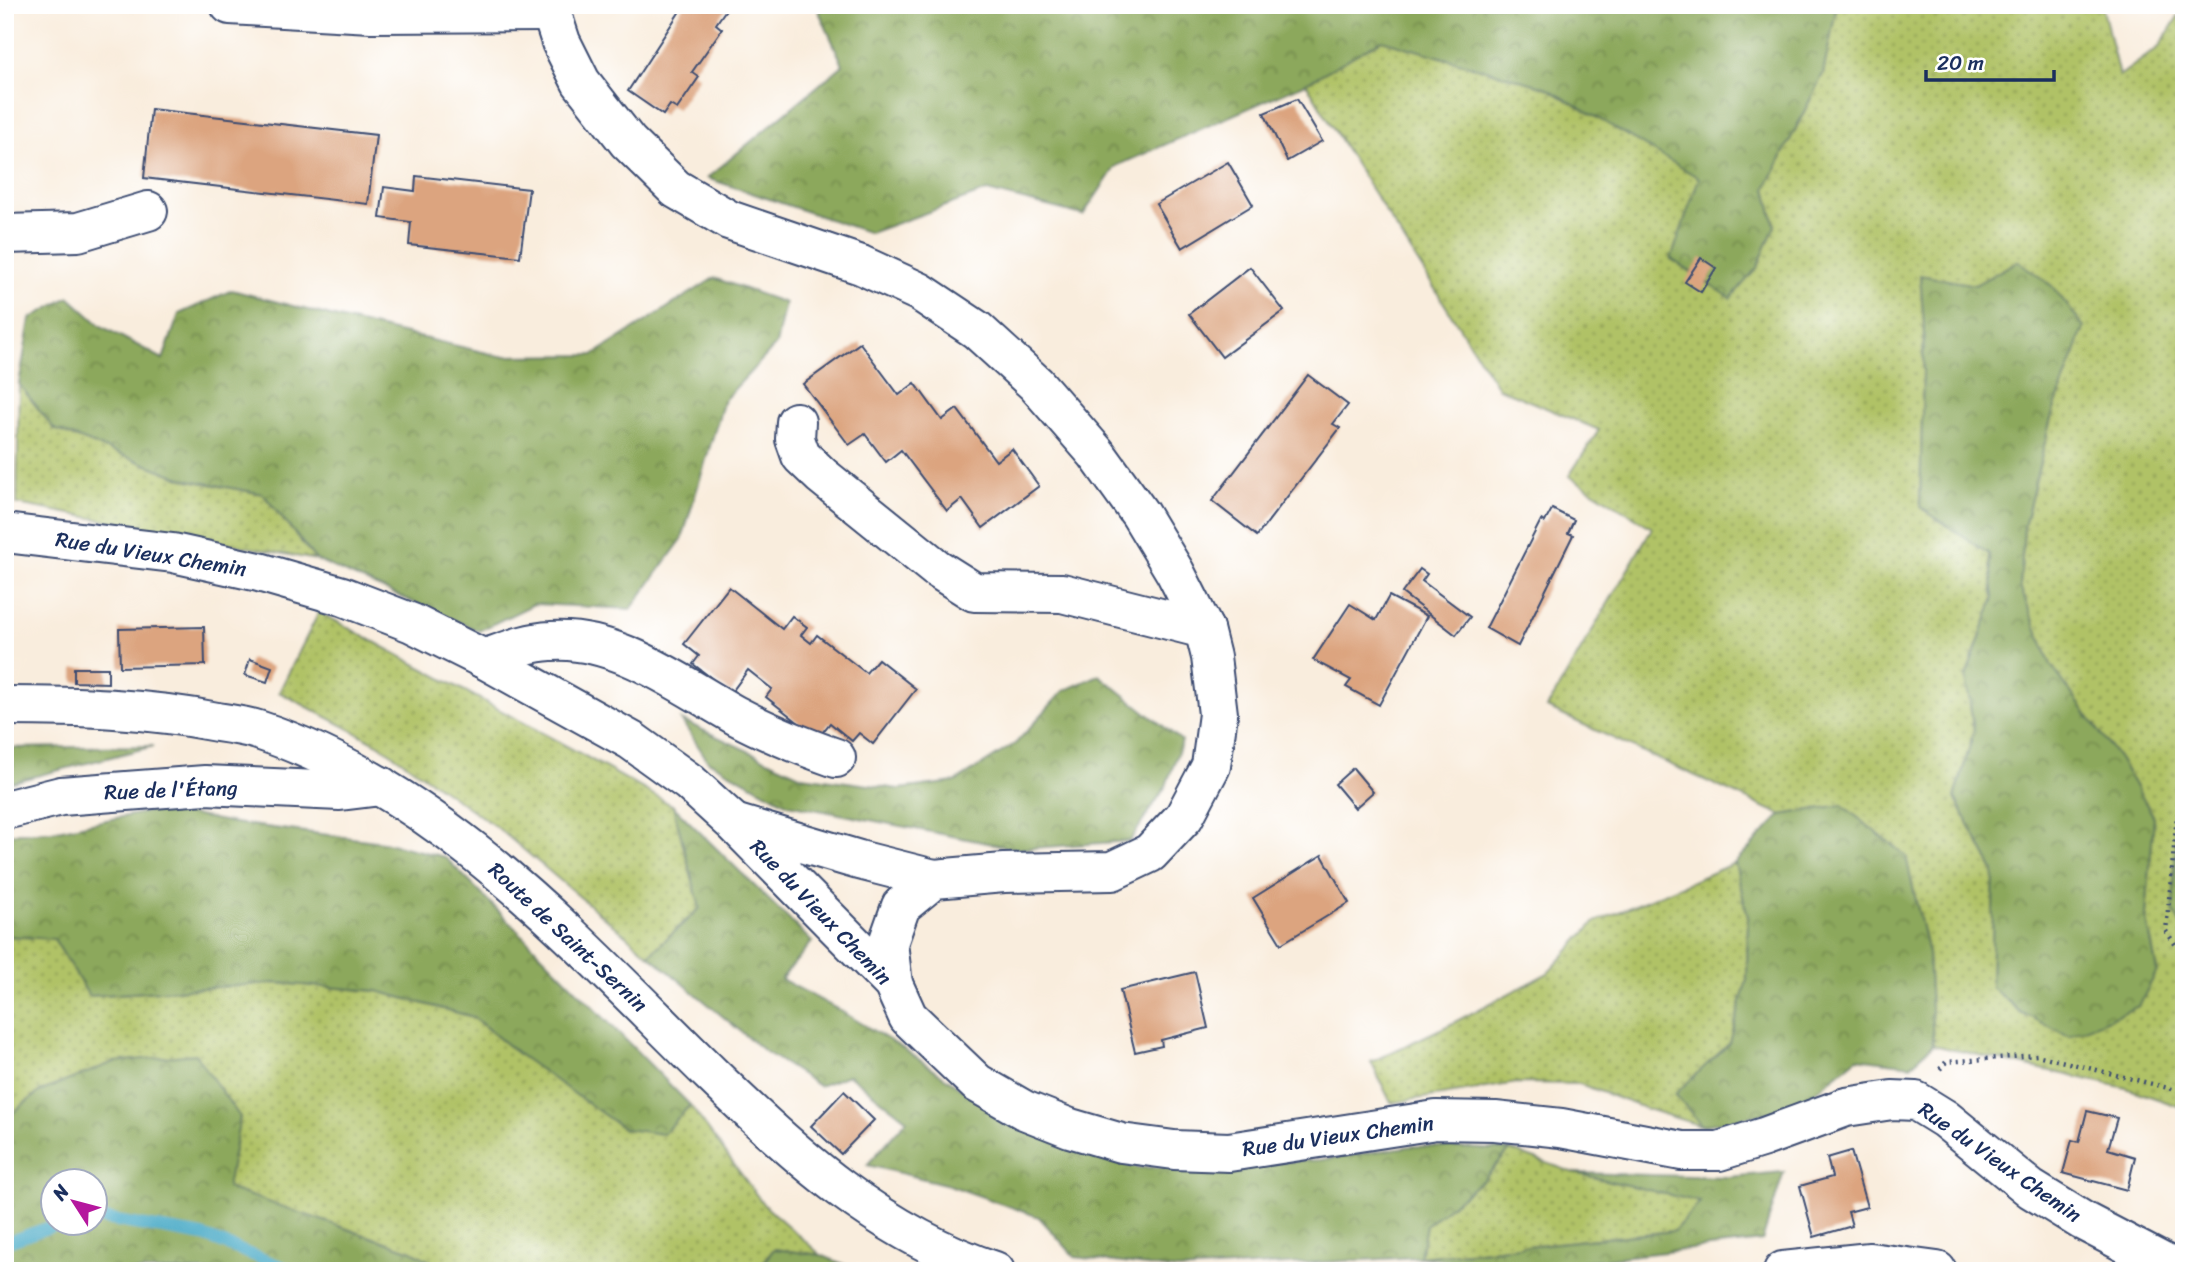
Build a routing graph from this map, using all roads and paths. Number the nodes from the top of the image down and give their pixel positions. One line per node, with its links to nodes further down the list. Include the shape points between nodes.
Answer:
1 (230, 5): 2 (street, via 371,13)
2 (550, 9): 7 (street, via 581,82 628,142 676,189 729,220 860,265 920,292 977,330 1036,383 1140,514)
3 (148, 211): 4 (street, via 78,232)
4 (5, 234)
5 (796, 422): 7 (street, via 794,439 815,469 936,568 974,592 1062,593)
6 (5, 533): 8 (street, Rue du Vieux Chemin, via 173,553 259,572 412,623)
7 (1204, 629): 15 (street, via 1218,714 1211,766 1184,817 1150,853 1112,871)
8 (484, 659): 10 (street, via 521,645 554,640 601,646 662,671 785,740); 14 (street, Rue du Vieux Chemin, via 632,741 689,782)
9 (5, 706): 11 (street, Route de Saint-Sernin, via 176,714 256,730)
10 (836, 758)
11 (381, 786): 13 (street, Rue de l'Étang, via 340,791 205,785 61,796); 20 (street, Route de Saint-Sernin, via 482,858 541,908 747,1109 812,1166 860,1203 912,1233)
12 (2184, 800): 16 (path, via 2177,817 2166,931)
13 (5, 810)
14 (735, 824): 15 (street); 17 (street, Rue du Vieux Chemin)
15 (934, 879): 17 (street, via 901,906 888,943)
16 (2184, 957)
17 (893, 984): 19 (street, Rue du Vieux Chemin, via 908,1017 977,1083 1024,1110 1070,1128 1121,1143 1174,1150 1229,1152 1448,1120 1560,1128 1682,1151 1719,1151 1846,1108)
18 (2184, 1092): 19 (path, via 2037,1055 1946,1062)
19 (1916, 1101): 23 (street, Rue du Vieux Chemin, via 2031,1189)
20 (995, 1271)
21 (1783, 1271): 22 (street, via 1870,1262)
22 (1937, 1271)
23 (2179, 1271)

